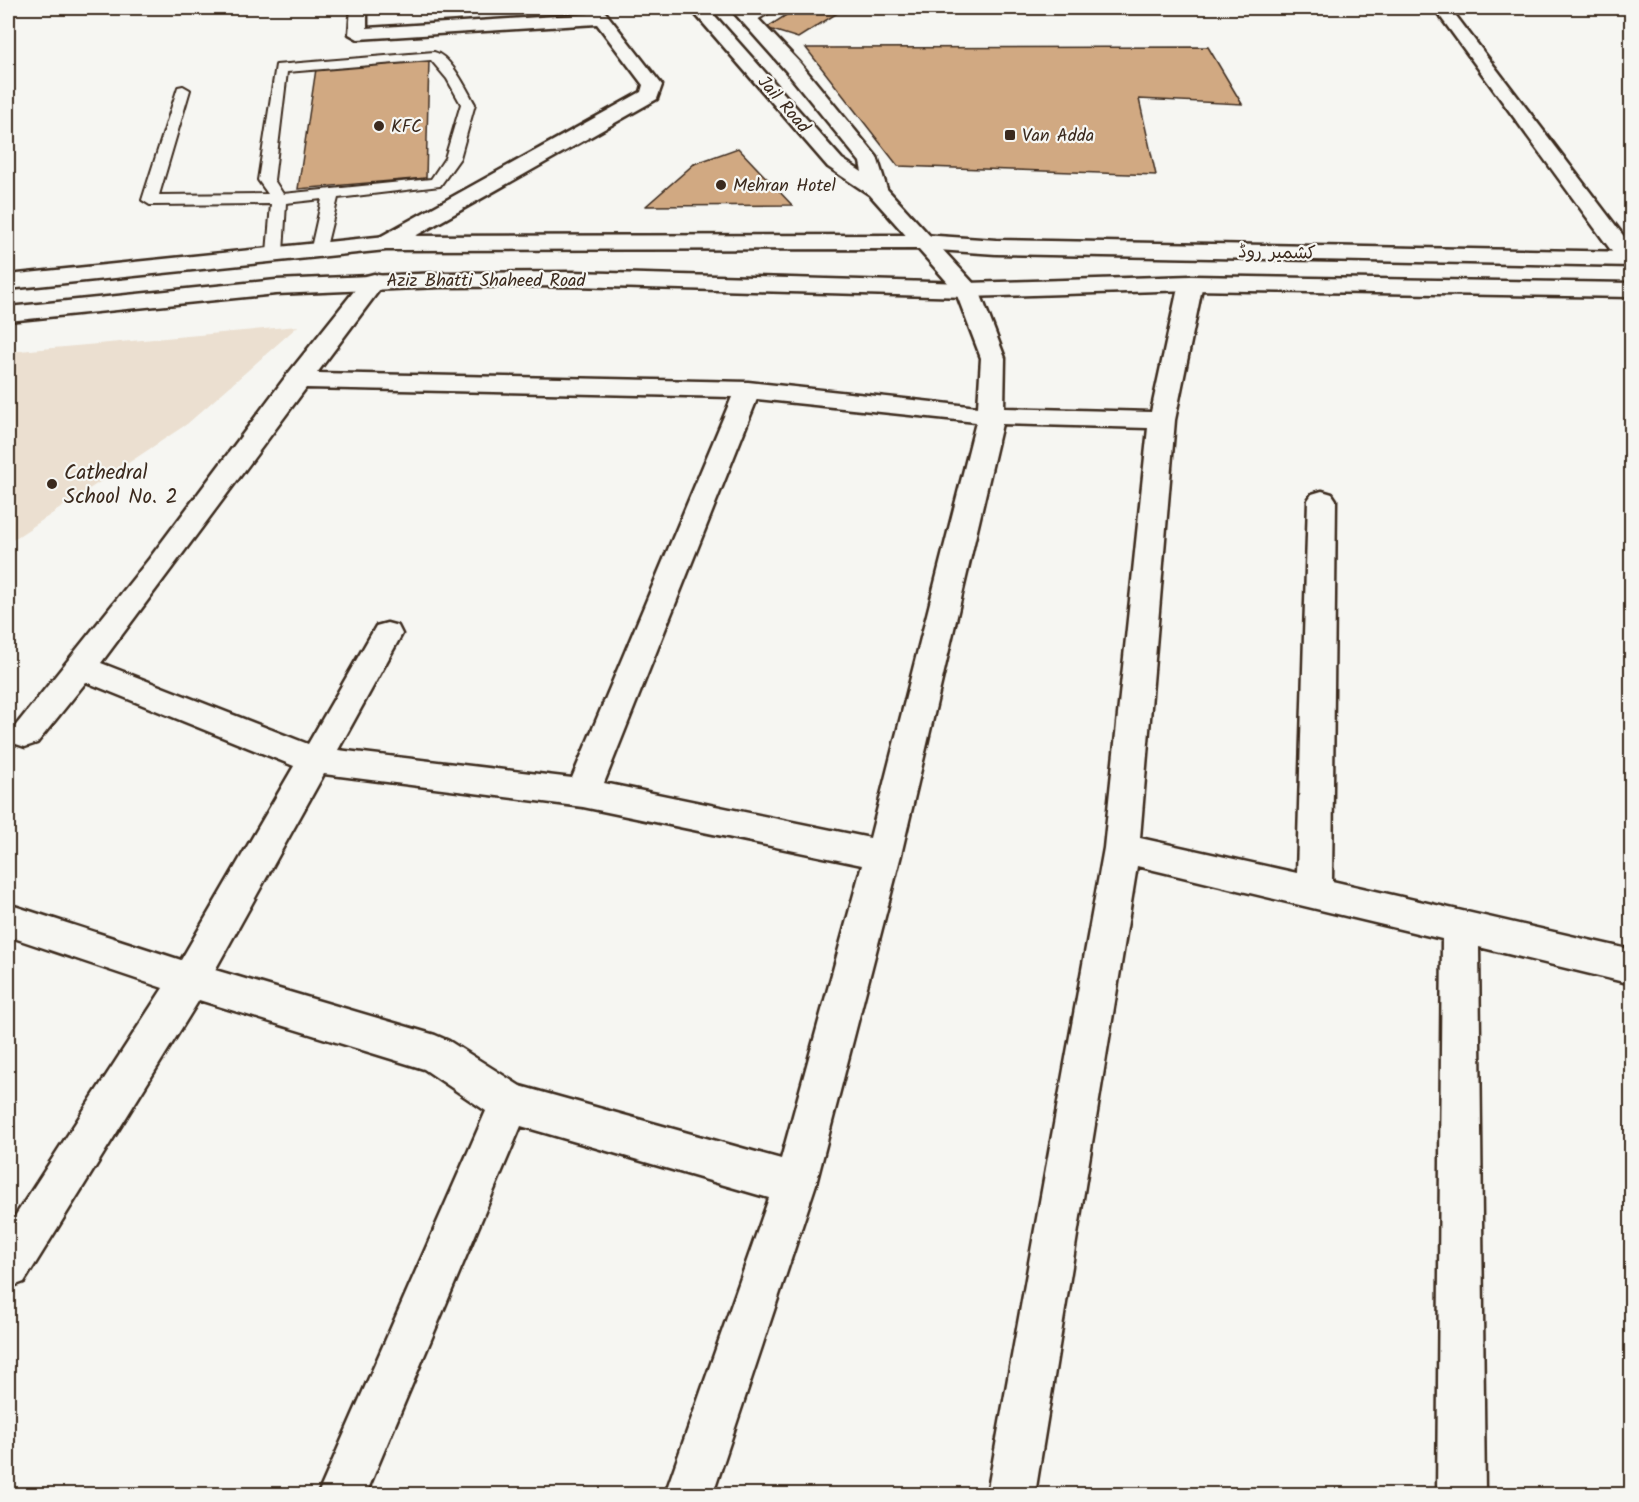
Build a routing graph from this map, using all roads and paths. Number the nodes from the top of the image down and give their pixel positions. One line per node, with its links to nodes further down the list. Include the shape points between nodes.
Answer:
1 (359, 8): 5 (street, via 358,33)
2 (699, 8): 7 (street, Jail Road)
3 (771, 8): 6 (lane)
4 (1442, 8): 16 (street)
5 (597, 13): 13 (street, via 653,85 650,95)
6 (744, 14): 7 (street); 9 (street, Jail Road, via 870,161)
7 (723, 35): 9 (street, Jail Road, via 835,164)
8 (183, 90): 11 (lane, via 150,200)
9 (877, 191): 12 (street, Jail Road)
10 (331, 193): 11 (lane); 11 (lane, via 435,183 442,178 468,104 434,56 281,68 266,180); 14 (lane)
11 (279, 199): 15 (lane)
12 (923, 242): 13 (street, Aziz Bhatti Shaheed Road); 16 (street, کشمیر روڈ); 20 (street, Jail Road)
13 (386, 243): 14 (street, Aziz Bhatti Shaheed Road)
14 (319, 248): 15 (street, Aziz Bhatti Shaheed Road)
15 (275, 253): 18 (street, Aziz Bhatti Shaheed Road)
16 (1630, 259)
17 (374, 281): 20 (street, Aziz Bhatti Shaheed Road, via 573,279); 22 (street, Aziz Bhatti Shaheed Road); 23 (street)
18 (8, 282)
19 (1191, 283): 20 (street, کشمیر روڈ); 21 (street, کشمیر روڈ); 26 (street)
20 (967, 290): 25 (street, via 993,358)
21 (1632, 290)
22 (8, 314)
23 (296, 381): 24 (street); 29 (street)
24 (748, 390): 25 (street); 32 (street)
25 (991, 416): 26 (street); 34 (street)
26 (1162, 420): 33 (street)
27 (1322, 500): 35 (street)
28 (387, 634): 31 (street)
29 (81, 668): 30 (street); 31 (street)
30 (25, 734)
31 (314, 760): 32 (street); 39 (street)
32 (583, 793): 34 (street)
33 (1122, 848): 35 (street); 45 (street)
34 (883, 855): 41 (street)
35 (1314, 893): 37 (street)
36 (8, 920): 39 (street)
37 (1460, 925): 38 (street); 46 (street)
38 (1632, 967)
39 (190, 980): 40 (street, via 435,1054); 42 (street)
40 (510, 1103): 41 (street); 43 (street)
41 (795, 1184): 44 (street)
42 (8, 1266)
43 (342, 1494)
44 (689, 1494)
45 (1011, 1494)
46 (1461, 1494)

